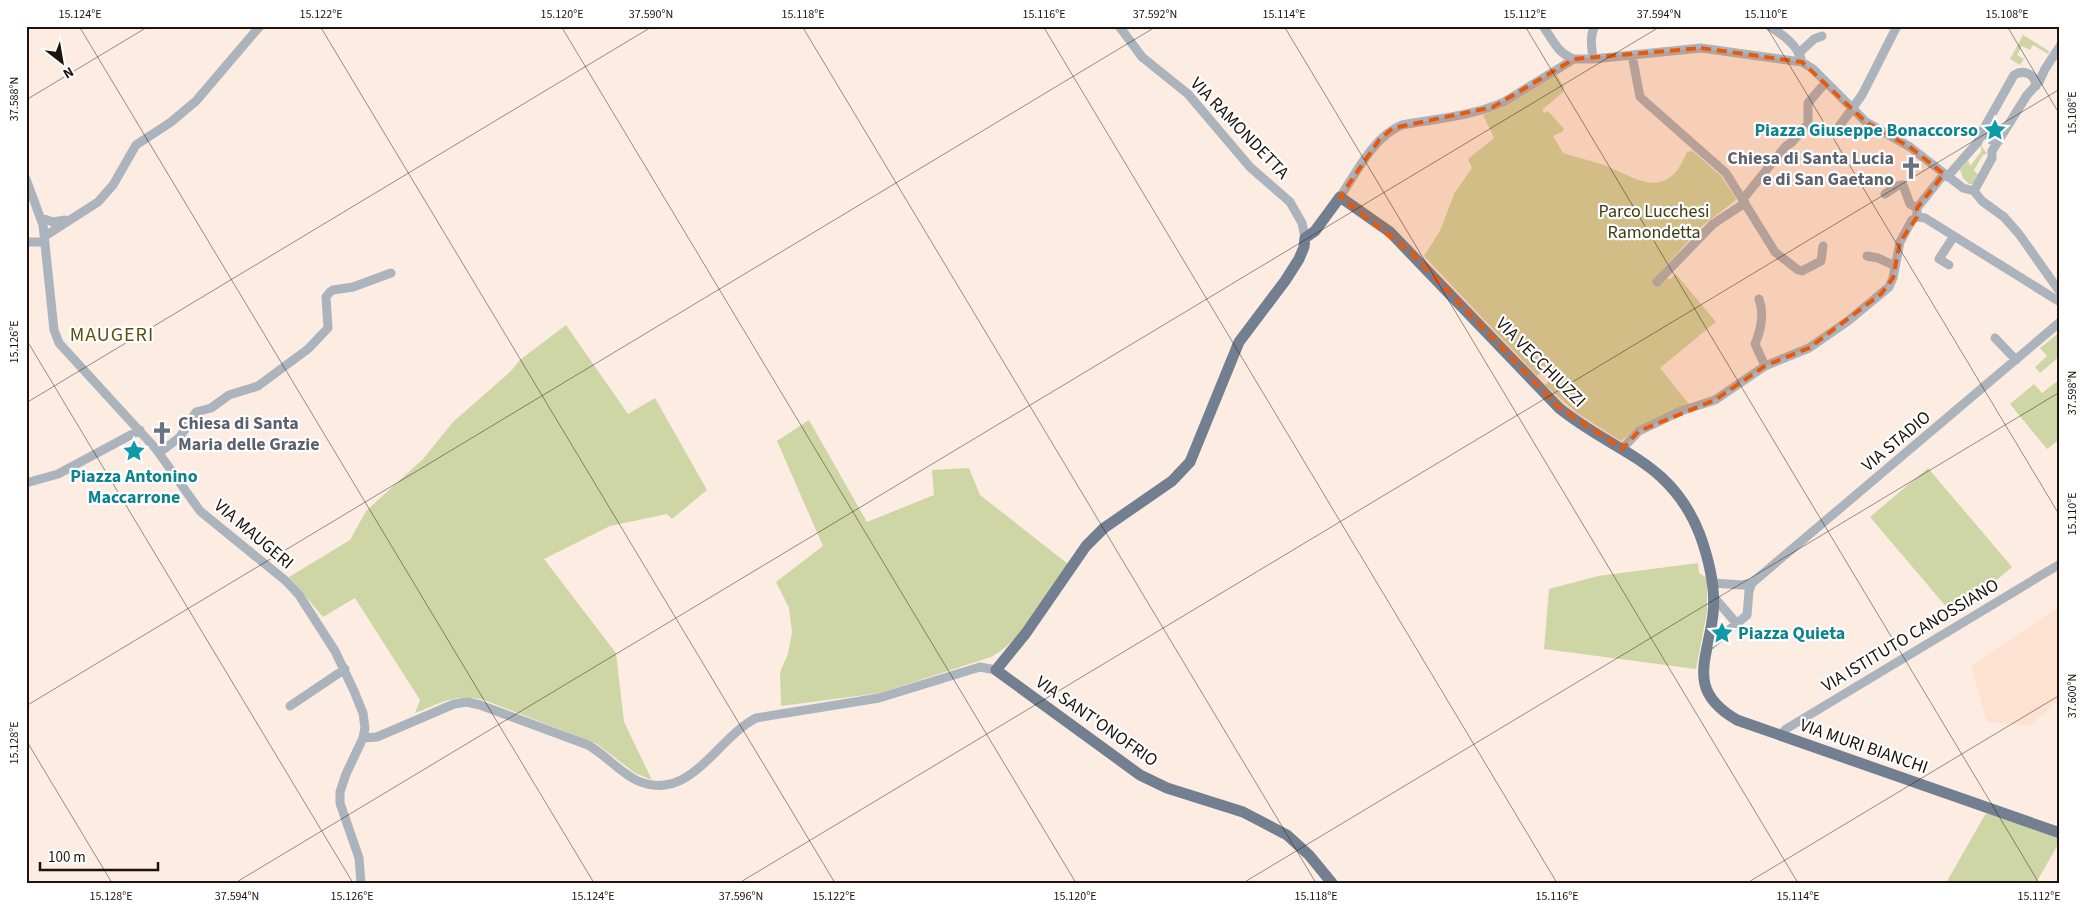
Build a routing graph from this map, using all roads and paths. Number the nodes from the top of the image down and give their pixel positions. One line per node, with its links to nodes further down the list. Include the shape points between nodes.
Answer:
1 (260, 26): 33 (street, via 196,100 171,122 136,145 113,185 98,202)
2 (1119, 26): 35 (street, VIA RAMONDETTA, via 1142,57 1193,99 1250,167 1290,202 1302,224)
3 (1543, 26): 12 (street, via 1558,49)
4 (1595, 26): 13 (street, via 1591,42)
5 (1769, 26): 7 (street)
6 (1898, 26): 19 (street)
7 (1782, 31): 10 (street)
8 (1822, 36): 10 (street, via 1814,38)
9 (2060, 46): 15 (street)
10 (1800, 52): 14 (street)
11 (1632, 55): 13 (street); 14 (street, via 1701,48); 30 (street, via 1640,97 1726,173)
12 (1574, 59): 13 (street); 29 (street, via 1493,107 1393,128 1379,140)
13 (1593, 59)
14 (1802, 62): 17 (street)
15 (2045, 69): 16 (street); 18 (street)
16 (2031, 75): 18 (street); 21 (street, via 2014,74)
17 (1826, 82): 19 (street); 30 (street, via 1808,103 1808,124 1784,147)
18 (2036, 86): 22 (street)
19 (1852, 108): 20 (street); 25 (street, via 1866,122 1910,147)
20 (1838, 128)
21 (1982, 130): 22 (street, via 1987,137); 23 (street)
22 (1999, 140): 24 (street)
23 (1978, 142): 24 (street); 25 (street)
24 (1992, 151): 27 (street, via 1992,158)
25 (1946, 176): 27 (street, via 1963,188); 31 (street)
26 (26, 179): 32 (street, VIA MAUGERI)
27 (1974, 191): 44 (street, via 2012,224)
28 (1885, 194): 31 (street, via 1903,185 1910,204)
29 (1340, 197): 35 (main road, via 1315,231); 51 (main road, VIA VECCHIUZZI, via 1390,232 1560,408 1595,435)
30 (1744, 201): 38 (street, via 1775,252 1798,270 1821,261); 43 (street, via 1713,224)
31 (1917, 212): 34 (street); 41 (street, via 1900,242)
32 (41, 218): 33 (street, via 53,222); 36 (street, VIA MAUGERI)
33 (68, 220): 36 (street)
34 (1954, 236): 40 (street, via 1939,259); 44 (street)
35 (1305, 238): 61 (main road, via 1299,259 1286,281 1239,342 1190,462 1172,480 1104,528 1086,546 1026,633)
36 (45, 239): 37 (street); 50 (street, VIA MAUGERI, via 54,330 59,343)
37 (26, 242)
38 (1823, 246)
39 (1867, 256): 41 (street)
40 (1948, 265)
41 (1895, 266): 49 (street, via 1889,287 1837,329 1810,348)
42 (391, 273): 52 (street, via 353,288 330,292 326,297 328,328 308,349 258,386 230,395 211,408 196,412 180,437)
43 (1657, 282)
44 (2059, 298)
45 (1759, 299): 49 (street, via 1763,309 1755,344)
46 (2060, 322): 48 (street, VIA STADIO)
47 (1995, 338): 48 (street)
48 (2016, 360): 56 (street, VIA STADIO)
49 (1766, 366): 51 (street, via 1715,400 1681,411 1640,431)
50 (140, 430): 52 (street, VIA MAUGERI); 53 (street, via 58,474)
51 (1622, 449): 55 (main road, VIA VECCHIUZZI, via 1657,472 1685,504 1701,538)
52 (159, 453): 60 (street, VIA MAUGERI, via 200,511 300,596)
53 (26, 482)
54 (2060, 564): 63 (street, VIA ISTITUTO CANOSSIANO, via 1786,729)
55 (1713, 583): 56 (street); 57 (main road, VIA VECCHIUZZI)
56 (1752, 583): 58 (street, via 1747,614)
57 (1713, 596): 58 (street); 59 (main road, VIA MURI BIANCHI)
58 (1737, 624): 59 (street)
59 (1706, 649): 63 (main road, VIA MURI BIANCHI, via 1705,686 1713,702 1737,720)
60 (345, 669): 62 (street); 64 (street, VIA MAUGERI, via 363,713)
61 (996, 670): 64 (street, via 980,667 879,698 756,718 738,729 692,774 668,786 652,786 636,780 588,745 467,702 454,704 377,737); 67 (main road, VIA SANT'ONOFRIO, via 1140,775 1167,788 1243,812 1287,835)
62 (290, 706)
63 (1780, 736): 65 (main road, VIA MURI BIANCHI)
64 (363, 738): 66 (street, via 340,792 340,803 359,858)
65 (2060, 833)
66 (361, 883)
67 (1332, 883)

